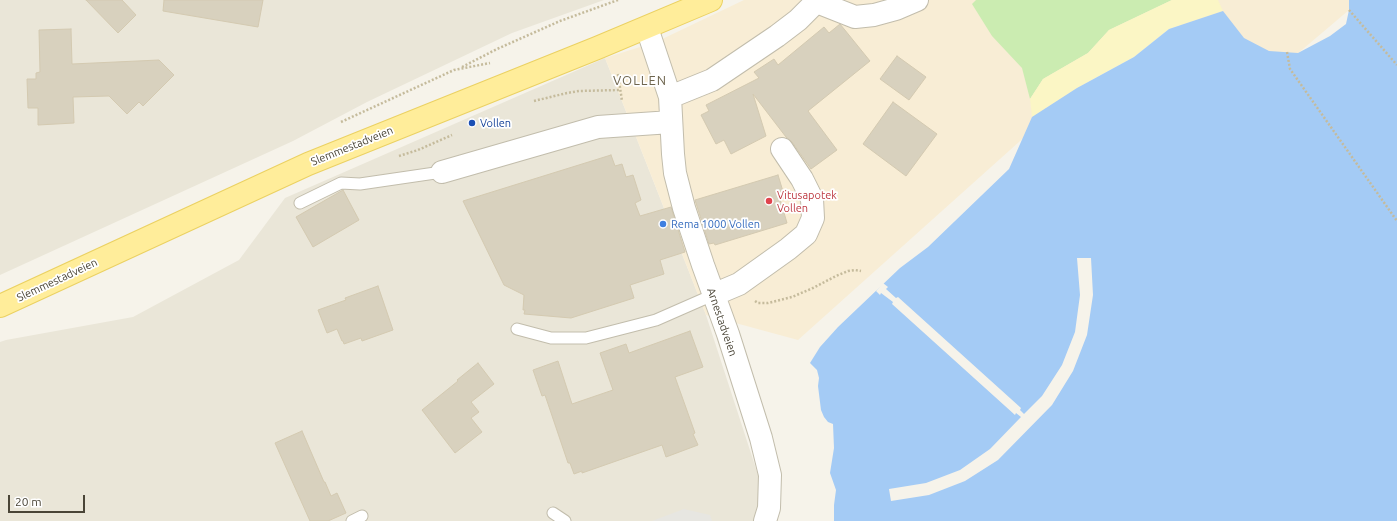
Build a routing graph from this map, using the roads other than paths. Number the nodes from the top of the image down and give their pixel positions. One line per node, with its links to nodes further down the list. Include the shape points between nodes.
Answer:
1 (711, 0): 4 (main road, Slemmestadveien)
2 (917, 0): 3 (street, via 896,9 855,17)
3 (817, 1): 5 (street, via 777,36 712,80)
4 (647, 28): 5 (street, Arnestadveien); 11 (main road, Slemmestadveien, via 308,164)
5 (670, 97): 6 (street, Arnestadveien)
6 (672, 122): 8 (street, via 598,127); 10 (street, Arnestadveien, via 678,186)
7 (782, 149): 10 (street, via 812,199 813,218 806,234 739,284)
8 (442, 172): 9 (lane, via 360,184 341,183)
9 (300, 203)
10 (713, 295): 12 (lane, via 656,320 586,338 551,338); 17 (street, Arnestadveien, via 761,438 770,475 769,508)
11 (0, 306)
12 (517, 329)
13 (552, 513): 16 (lane)
14 (362, 516): 15 (lane)
15 (352, 521)
16 (565, 521)
17 (765, 521)

